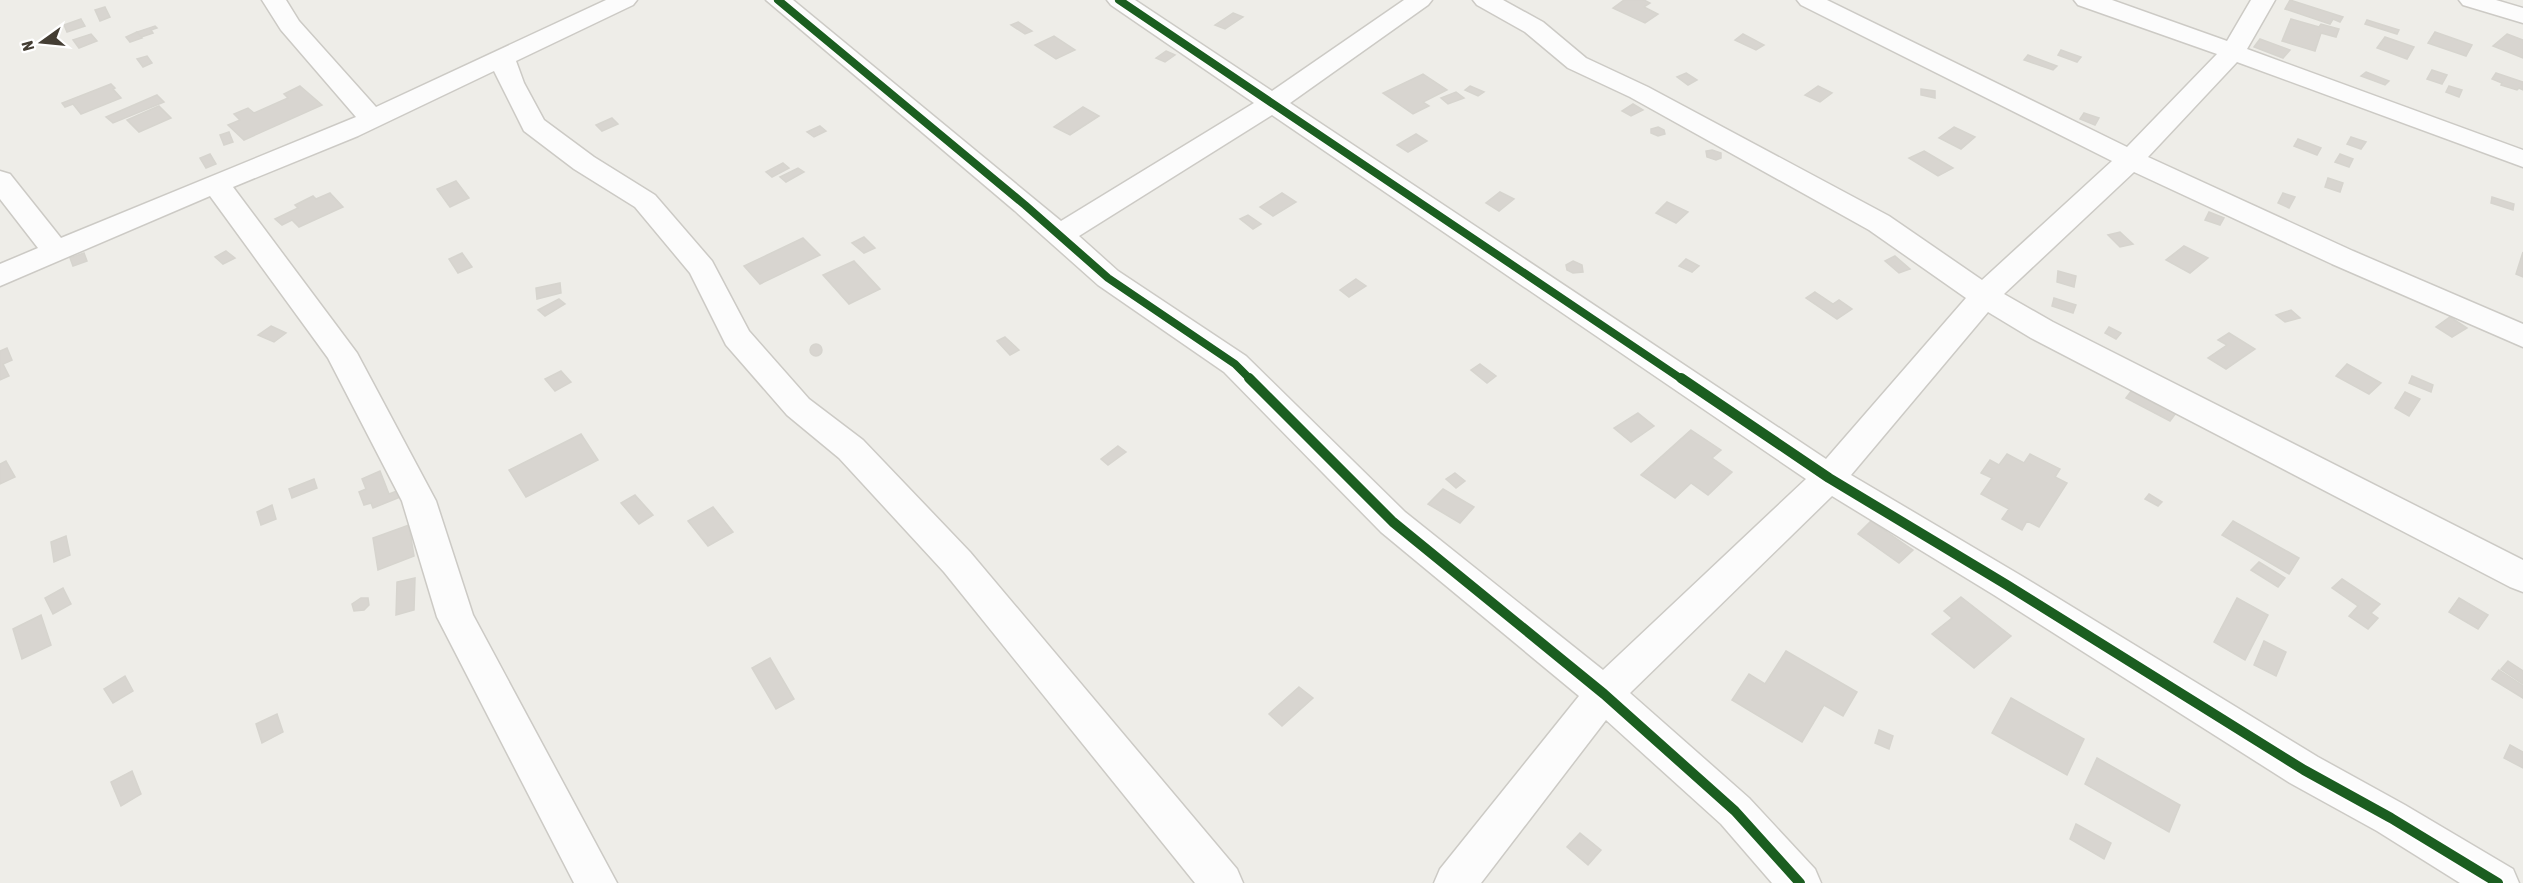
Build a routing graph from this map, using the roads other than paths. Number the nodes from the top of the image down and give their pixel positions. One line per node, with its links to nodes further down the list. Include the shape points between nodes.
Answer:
1 (274, 0): 15 (street, via 290,25)
2 (625, 0): 13 (street)
3 (778, 0): 20 (street)
4 (1119, 0): 14 (street)
5 (1420, 0): 14 (street)
6 (1485, 0): 23 (street, via 1534,27 1577,63 1639,92 1880,223)
7 (1809, 0): 16 (street)
8 (2086, 0): 12 (street)
9 (2263, 0): 12 (street)
10 (2471, 0): 11 (street)
11 (2523, 16)
12 (2232, 53): 16 (street); 17 (street)
13 (502, 58): 15 (street); 29 (street, via 533,125 645,201 702,268 738,337 798,407 851,449 957,562)
14 (1270, 104): 20 (street); 25 (street)
15 (372, 119): 19 (street)
16 (2131, 159): 23 (street); 24 (street, via 2391,280)
17 (2523, 159)
18 (0, 180): 21 (street)
19 (216, 184): 21 (street); 28 (street, via 341,353 420,501 466,640)
20 (1059, 235): 27 (street, via 1108,278 1235,364 1393,522)
21 (56, 252): 22 (street)
22 (0, 276)
23 (1984, 296): 25 (street); 26 (street, via 2042,330)
24 (2523, 336)
25 (1829, 478): 27 (street); 32 (street, via 2304,770)
26 (2523, 577)
27 (1604, 694): 30 (street); 31 (street, via 1735,811)
28 (596, 883)
29 (1222, 883)
30 (1455, 883)
31 (1800, 883)
32 (2498, 883)

